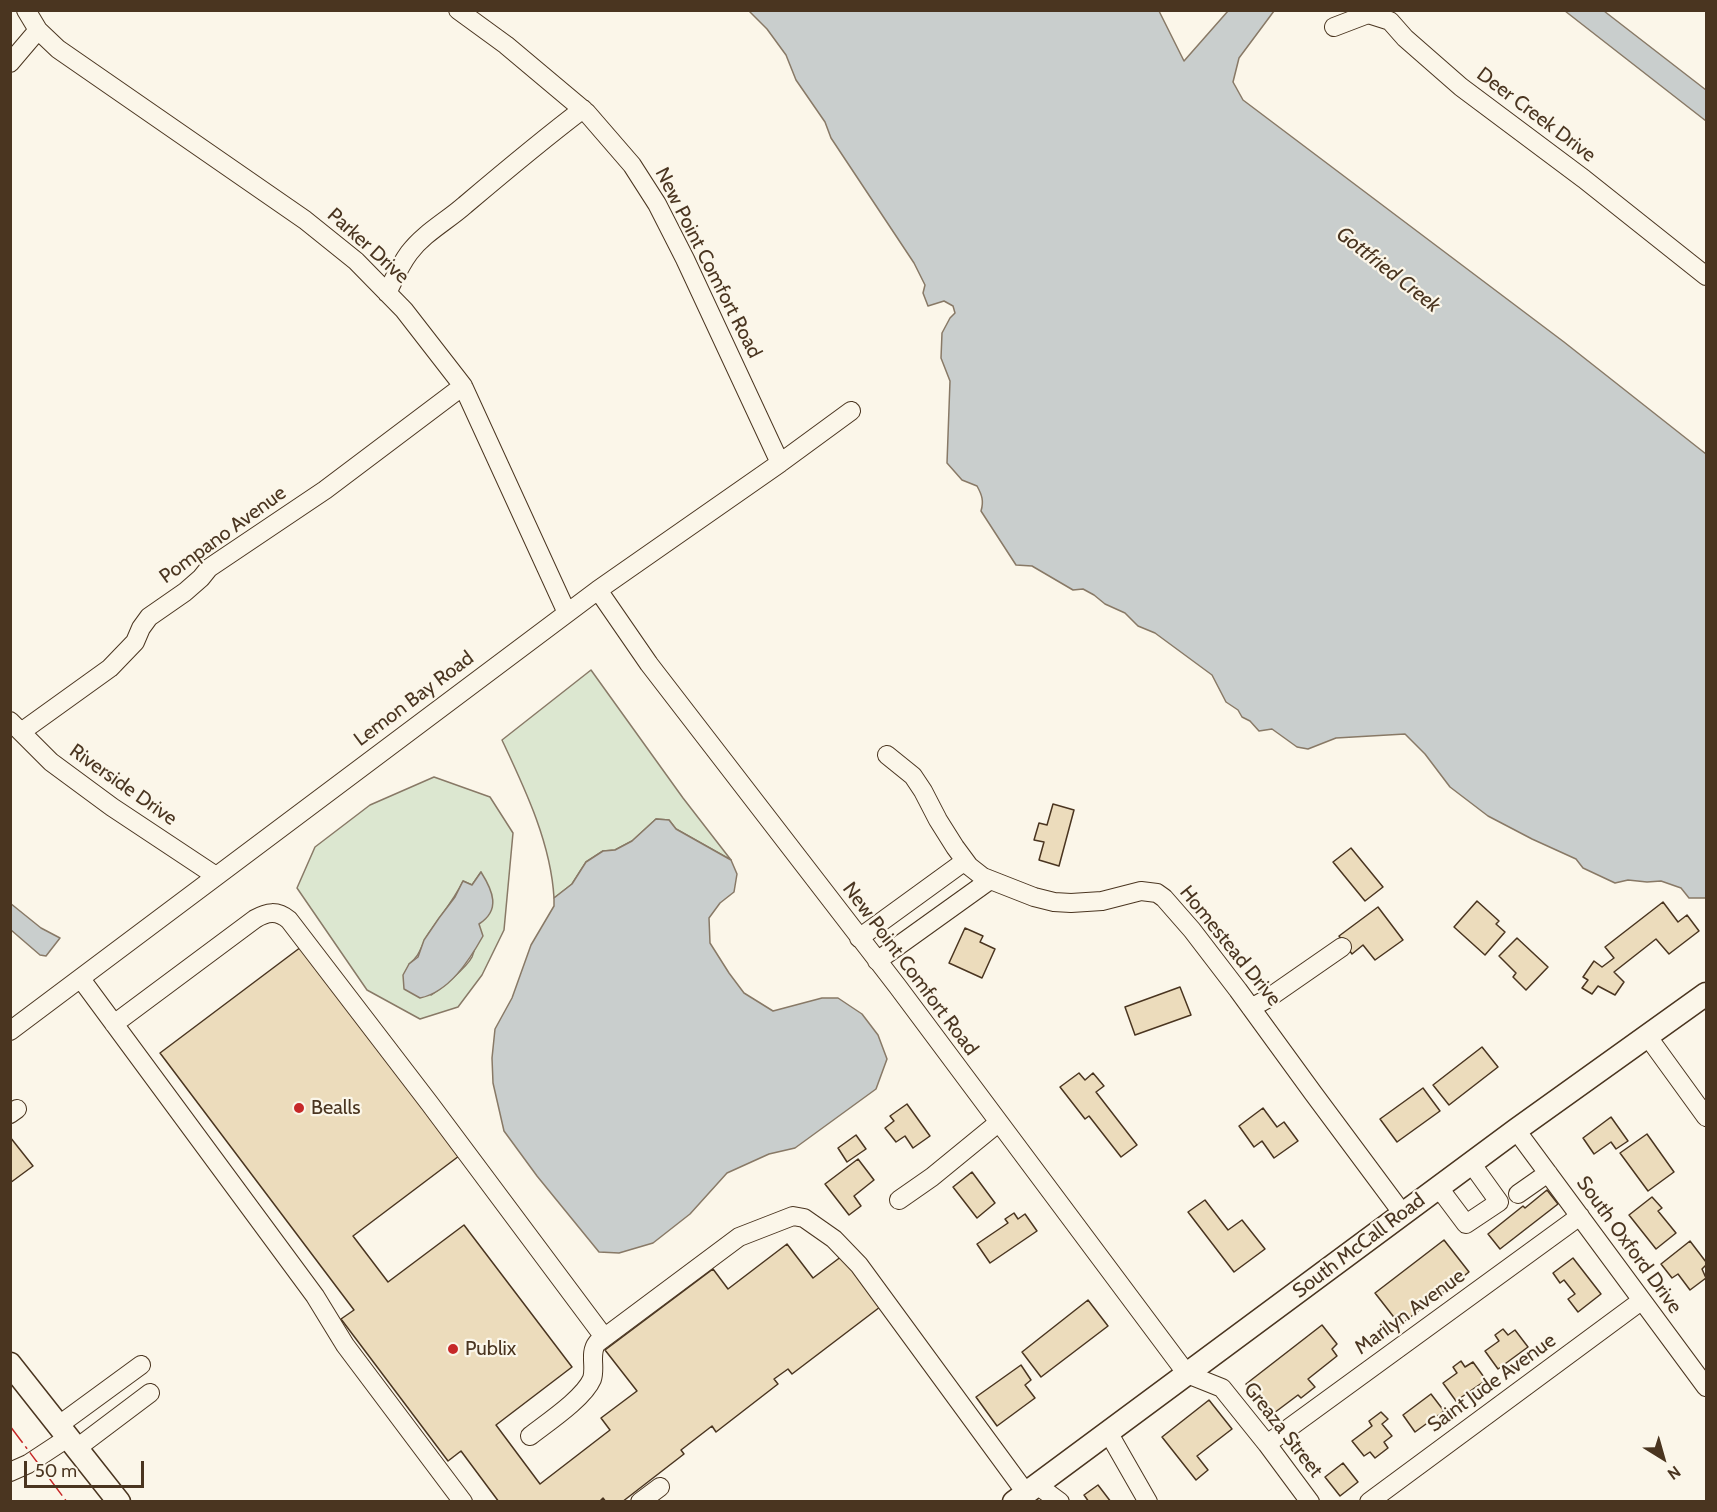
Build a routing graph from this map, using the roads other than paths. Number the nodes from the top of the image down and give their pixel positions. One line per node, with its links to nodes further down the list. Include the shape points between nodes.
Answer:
1 (26, 10): 4 (street, Parker Drive)
2 (458, 10): 6 (street, New Point Comfort Road)
3 (1334, 27): 7 (street, Deer Creek Drive, via 1368,14 1390,21 1461,87)
4 (38, 30): 5 (street); 8 (street, Parker Drive, via 58,50 305,220 356,261)
5 (10, 63)
6 (583, 109): 8 (street, via 422,239 410,251); 11 (street, New Point Comfort Road, via 632,165 657,204)
7 (1707, 276)
8 (387, 293): 9 (street, Parker Drive)
9 (463, 386): 13 (street, Parker Drive); 14 (street, Pompano Avenue, via 325,490 209,568 185,592 149,616 135,642 110,668)
10 (851, 411): 11 (street, Lemon Bay Road)
11 (780, 463): 12 (street, Lemon Bay Road)
12 (597, 590): 13 (street, Lemon Bay Road); 19 (street, New Point Comfort Road)
13 (567, 613): 17 (street, Lemon Bay Road)
14 (16, 726): 17 (street, Riverside Drive, via 51,762)
15 (887, 755): 16 (street, Homestead Drive, via 913,776)
16 (965, 861): 18 (street, Homestead Drive); 19 (street)
17 (216, 876): 22 (street, Lemon Bay Road)
18 (990, 880): 21 (street); 24 (street, Homestead Drive, via 1054,902 1086,903 1141,891 1157,893 1192,930)
19 (859, 938): 21 (street, New Point Comfort Road)
20 (1342, 947): 24 (street)
21 (877, 961): 29 (street, New Point Comfort Road)
22 (81, 979): 25 (street); 26 (street, Lemon Bay Road)
23 (1707, 994): 27 (main road, South McCall Road)
24 (1251, 1008): 36 (street, Homestead Drive)
25 (114, 1024): 39 (street, via 255,919 270,912 283,915); 53 (street)
26 (10, 1031)
27 (1648, 1036): 28 (street); 30 (main road, South McCall Road)
28 (1707, 1117)
29 (998, 1123): 35 (street); 42 (street, New Point Comfort Road)
30 (1516, 1130): 31 (main road, South McCall Road); 32 (street, South Oxford Drive)
31 (1471, 1163): 33 (main road, South McCall Road); 33 (street, via 1499,1202 1466,1224)
32 (1548, 1173): 34 (street); 37 (street, South Oxford Drive)
33 (1439, 1188): 36 (main road, South McCall Road)
34 (1518, 1194)
35 (899, 1200)
36 (1403, 1214): 42 (main road, South McCall Road)
37 (1580, 1216): 38 (street, South Oxford Drive); 48 (street, Marilyn Avenue)
38 (1641, 1301): 43 (street, South Oxford Drive); 58 (street, Saint Jude Avenue)
39 (604, 1337): 46 (street, via 594,1346 593,1377 586,1391); 51 (street, via 739,1237 793,1216 804,1218 834,1239 859,1265)
40 (10, 1364): 47 (main road)
41 (141, 1365): 47 (street)
42 (1187, 1374): 45 (main road, South McCall Road); 48 (street, Greaza Street, via 1222,1388)
43 (1707, 1387)
44 (150, 1393): 47 (street)
45 (1108, 1432): 51 (main road, South McCall Road); 56 (street)
46 (530, 1436)
47 (68, 1437): 49 (street); 52 (main road)
48 (1267, 1444): 57 (street, Greaza Street)
49 (10, 1472)
50 (660, 1487): 54 (street)
51 (1026, 1493): 55 (street)
52 (119, 1502)
53 (463, 1502)
54 (640, 1502)
55 (1060, 1502)
56 (1148, 1502)
57 (1310, 1502)
58 (1369, 1502)

